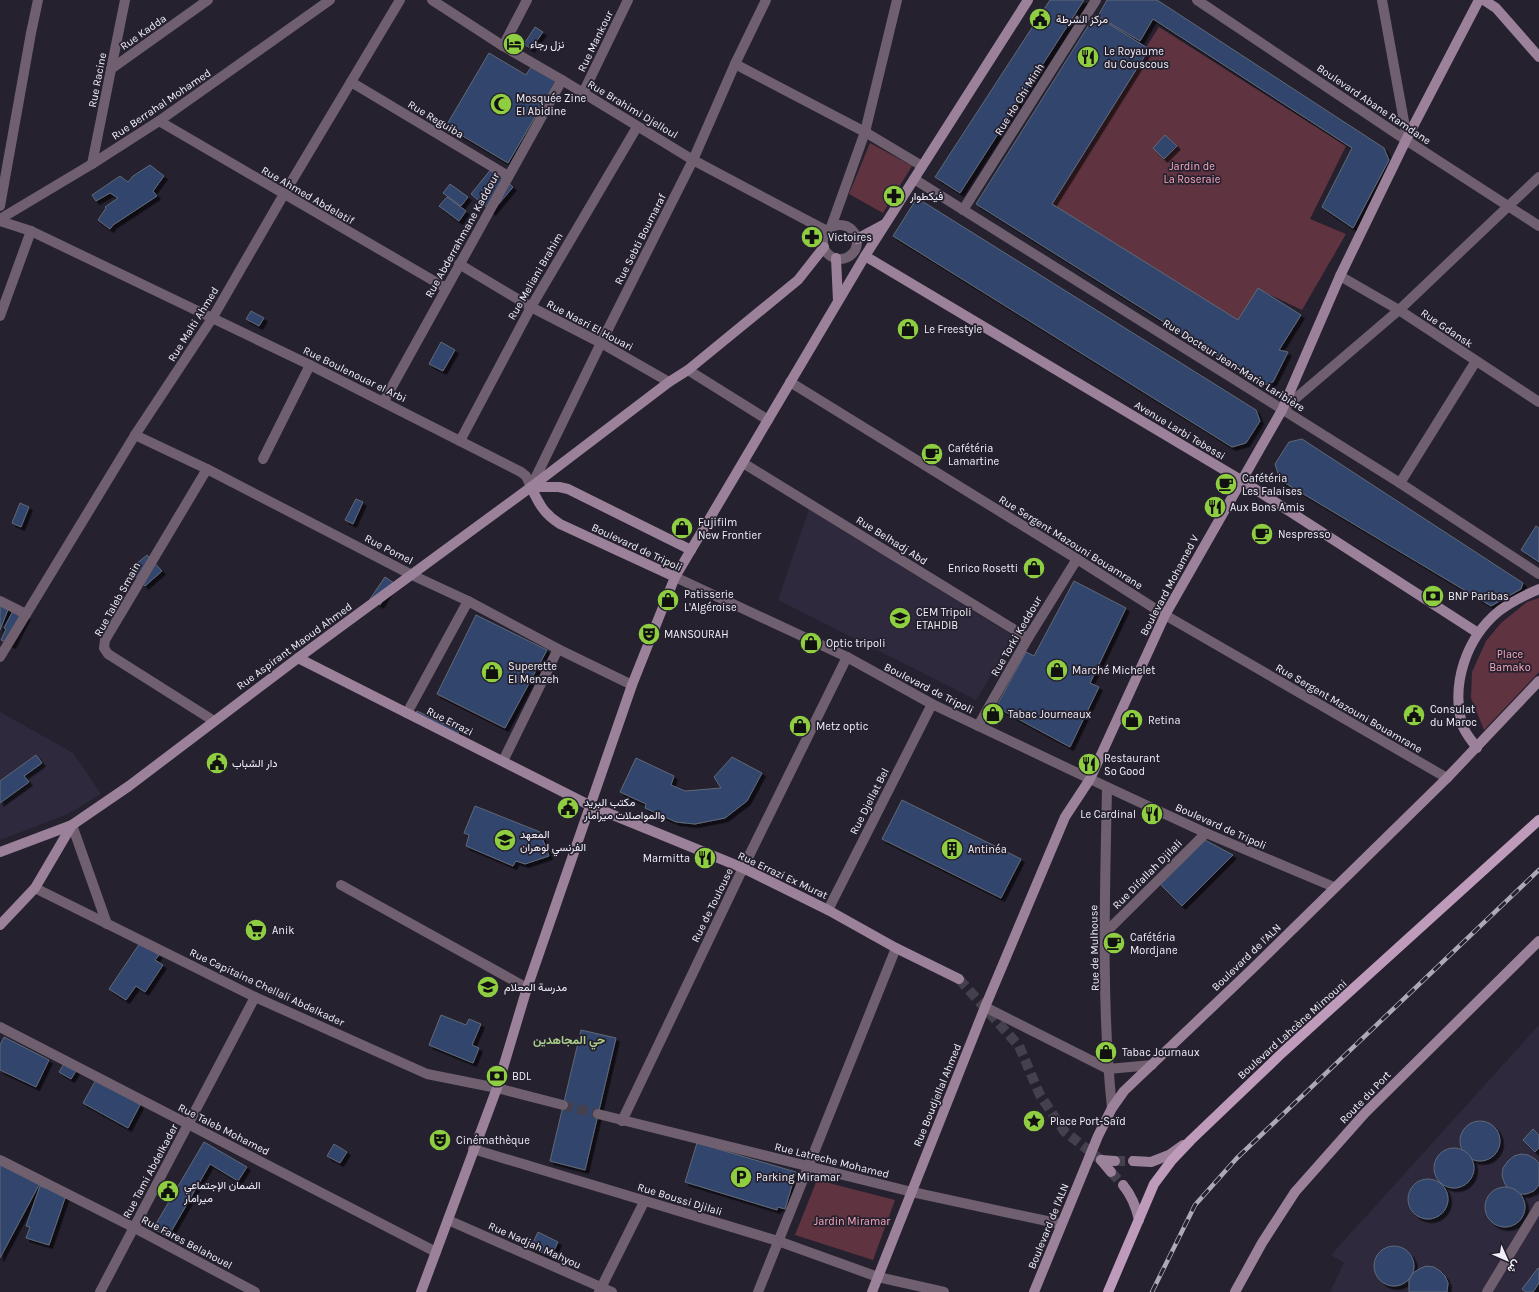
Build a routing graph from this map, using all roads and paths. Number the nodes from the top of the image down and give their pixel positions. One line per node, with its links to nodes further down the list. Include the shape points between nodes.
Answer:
1 (38, 0): 35 (street)
2 (125, 0): 20 (street, Rue Racine)
3 (208, 0): 20 (street, Rue Kadda)
4 (330, 0): 24 (street, Rue Berrahal Mohamed)
5 (400, 0): 22 (street, Rue Malti Ahmed)
6 (432, 0): 17 (street, Rue Brahimi Djelloul)
7 (527, 0): 17 (street)
8 (628, 0): 23 (street, Rue Mankour)
9 (766, 0): 19 (street, Rue Sebti Boumaraf)
10 (897, 0): 26 (street)
11 (1028, 0): 30 (street)
12 (1096, 0): 37 (street, Rue Ho Chi Minh)
13 (1197, 0): 27 (street, Boulevard Abane Ramdane)
14 (1382, 0): 27 (street)
15 (1478, 0): 27 (street, Boulevard Mohamed V)
16 (1484, 0): 18 (street, via 1496,8)
17 (503, 46): 21 (street, Rue Brahimi Djelloul)
18 (1539, 57)
19 (735, 64): 26 (street); 28 (street, Rue Sebti Boumaraf)
20 (111, 69): 29 (street, Rue Racine)
21 (562, 80): 23 (street, Rue Brahimi Djelloul); 31 (street, Rue Abderrahmane Kaddour)
22 (351, 82): 31 (street, Rue Reguiba); 34 (street, Rue Malti Ahmed)
23 (582, 93): 25 (street, Rue Brahimi Djelloul)
24 (159, 121): 29 (street, Rue Berrahal Mohamed); 34 (street, Rue Ahmed Abdelatif)
25 (637, 126): 28 (street, Rue Brahimi Djelloul); 51 (street, Rue Meliani Brahim)
26 (865, 132): 30 (street); 41 (street)
27 (1407, 139): 36 (street, Boulevard Abane Ramdane); 48 (street, Boulevard Mohamed V)
28 (693, 160): 41 (street, Rue Brahimi Djelloul); 55 (street, Rue Sebti Boumaraf)
29 (92, 164): 38 (street, Rue Berrahal Mohamed)
30 (922, 166): 33 (street)
31 (508, 176): 47 (street, Rue Abderrahmane Kaddour)
32 (1539, 177): 36 (street)
33 (914, 179): 37 (street, Rue Docteur Jean-Marie Laribière); 39 (street)
34 (284, 194): 49 (street, Rue Ahmed Abdelatif); 54 (street, Rue Malti Ahmed)
35 (0, 206)
36 (1508, 206): 40 (street, Boulevard Abane Ramdane); 52 (street)
37 (963, 210): 63 (street, Rue Docteur Jean-Marie Laribière)
38 (0, 220): 42 (street, Rue Boulenouar el Arbi)
39 (885, 224): 43 (street); 45 (street)
40 (1539, 226)
41 (829, 229): 43 (street, via 842,224 855,234); 44 (street, via 824,236)
42 (31, 231): 53 (street); 54 (street, Rue Boulenouar el Arbi)
43 (857, 239): 46 (street, via 852,255)
44 (824, 247): 46 (street, via 826,252); 58 (street, Rue Aspirant Maoud Ahmed, via 798,280)
45 (865, 256): 50 (street); 70 (street, Avenue Larbi Tebessi)
46 (836, 258): 50 (street)
47 (459, 264): 49 (street, Rue Abderrahmane Kaddour); 51 (street, Rue Nasri El Houari)
48 (1340, 276): 52 (street, Rue Gdansk); 63 (street, Boulevard Mohamed V)
49 (446, 288): 61 (street, Rue Abderrahmane Kaddour)
50 (838, 301): 60 (street)
51 (531, 306): 55 (street, Rue Nasri El Houari); 66 (street, Rue Meliani Brahim)
52 (1399, 310): 56 (street, Rue Gdansk); 63 (street)
53 (0, 316)
54 (213, 317): 57 (street, Rue Boulenouar el Arbi); 65 (street, Rue Malti Ahmed)
55 (601, 343): 59 (street, Rue Nasri El Houari); 72 (street, Rue Sebti Boumaraf)
56 (1476, 361): 62 (street, Rue Gdansk); 71 (street)
57 (310, 365): 61 (street, Rue Boulenouar el Arbi); 67 (street)
58 (688, 370): 59 (street, Rue Aspirant Maoud Ahmed); 64 (street)
59 (669, 382): 72 (street, Rue Aspirant Maoud Ahmed)
60 (790, 382): 64 (street); 74 (street, Rue Sergent Mazouni Bouamrane)
61 (384, 402): 66 (street, Rue Boulenouar el Arbi)
62 (1539, 402)
63 (1282, 410): 70 (street, Boulevard Mohamed V); 71 (street, Rue Docteur Jean-Marie Laribière)
64 (768, 420): 68 (street)
65 (135, 435): 69 (street, Rue Pomel); 81 (street, Rue Malti Ahmed)
66 (460, 441): 72 (street, Rue Boulenouar el Arbi, via 521,472)
67 (264, 459)
68 (743, 463): 73 (street); 84 (street, Rue Belhadj Abd)
69 (206, 469): 75 (street, Rue Pomel); 93 (street, Rue Taleb Smain, via 105,640 104,648 108,654)
70 (1241, 480): 82 (street, Boulevard Mohamed V); 83 (street, Avenue Larbi Tebessi)
71 (1400, 483): 76 (street, Rue Docteur Jean-Marie Laribière)
72 (531, 487): 73 (street, via 568,489); 75 (street, Rue Aspirant Maoud Ahmed); 77 (street, Boulevard de Tripoli, via 539,505 552,519)
73 (691, 550): 77 (street)
74 (1077, 559): 82 (street, Rue Sergent Mazouni Bouamrane); 84 (street, Rue Torki Keddour)
75 (412, 574): 80 (street, Rue Pomel); 88 (street, Rue Aspirant Maoud Ahmed)
76 (1539, 574)
77 (675, 577): 87 (street, Boulevard de Tripoli); 90 (street)
78 (1539, 589): 83 (street, via 1499,611)
79 (0, 601): 81 (street)
80 (468, 601): 85 (street, Rue Pomel); 92 (street)
81 (26, 614): 86 (street, Rue Malti Ahmed)
82 (1165, 615): 97 (street, Rue Sergent Mazouni Bouamrane); 98 (street, Boulevard Mohamed V)
83 (1478, 633): 95 (street, via 1463,663 1458,694 1462,726)
84 (1028, 638): 94 (street, Rue Torki Keddour)
85 (558, 648): 90 (street, Rue Pomel); 96 (street)
86 (0, 657)
87 (846, 657): 91 (street, Boulevard de Tripoli); 105 (street, Rue de Toulouse)
88 (298, 658): 92 (street, Rue Errazi); 93 (street, Rue Aspirant Maoud Ahmed)
89 (1539, 681): 95 (street, Boulevard de l'ALN)
90 (632, 685): 100 (street)
91 (932, 704): 94 (street, Boulevard de Tripoli); 109 (street, Rue Djellat Bel)
92 (407, 713): 96 (street, Rue Errazi)
93 (214, 721): 102 (street, Rue Aspirant Maoud Ahmed, via 129,786)
94 (978, 726): 98 (street, Boulevard de Tripoli)
95 (1477, 748): 97 (street, Boulevard de l'ALN)
96 (503, 761): 100 (street, Rue Errazi)
97 (1447, 778): 107 (street, Boulevard de l'ALN)
98 (1090, 779): 99 (street, Boulevard de Tripoli); 118 (street, Boulevard Mohamed V, via 1065,816)
99 (1107, 787): 103 (street, Boulevard de Tripoli); 112 (street, Rue de Mulhouse)
100 (591, 806): 105 (street, Rue Errazi Ex Murat); 116 (street)
101 (1539, 820): 128 (main road, Boulevard Lahcène Mimouni, via 1282,1053)
102 (72, 825): 104 (street); 108 (street); 110 (street)
103 (1206, 833): 107 (street, Boulevard de Tripoli); 112 (street, Rue Difallah Djilali)
104 (0, 852)
105 (743, 868): 109 (street, Rue Errazi Ex Murat); 126 (street, Rue de Toulouse)
106 (341, 885): 116 (street)
107 (1334, 887): 120 (street, Boulevard de l'ALN)
108 (35, 888): 110 (street, Rue Capitaine Chellali Abdelkader); 111 (street)
109 (828, 910): 114 (street, Rue Errazi Ex Murat)
110 (107, 924): 117 (street, Rue Capitaine Chellali Abdelkader)
111 (0, 925)
112 (1105, 933): 121 (street, Rue de Mulhouse)
113 (1539, 941): 156 (street, Route du Port, via 1365,1113 1295,1192 1262,1243)
114 (896, 948): 115 (street, Rue Errazi Ex Murat); 133 (street)
115 (959, 979)
116 (527, 988): 122 (street)
117 (255, 997): 122 (street, Rue Capitaine Chellali Abdelkader, via 427,1074); 127 (street, Rue Tami Abdelkader)
118 (985, 1007): 121 (street); 136 (street, Rue Boudjellal Ahmed)
119 (0, 1027): 127 (street, Rue Taleb Mohamed)
120 (1152, 1065): 121 (street); 124 (street, Boulevard de l'ALN, via 1124,1091)
121 (1108, 1069): 124 (street, Rue de Mulhouse)
122 (497, 1088): 123 (street); 129 (street)
123 (563, 1105)
124 (1112, 1108): 141 (street, Boulevard de l'ALN)
125 (598, 1114): 126 (street, Rue Latreche Mohamed)
126 (622, 1120): 133 (street, Rue Latreche Mohamed)
127 (189, 1124): 142 (street, Rue Tami Abdelkader); 144 (street, Rue Taleb Mohamed)
128 (1191, 1140): 132 (street, via 1168,1155 1151,1162); 140 (main road, Boulevard Lahcène Mimouni, via 1154,1184)
129 (473, 1149): 137 (street, Rue Boussi Djilali); 139 (street)
130 (0, 1160): 142 (street, Rue Fares Belahouel)
131 (1115, 1161): 134 (street, via 1101,1160)
132 (1133, 1161)
133 (808, 1166): 136 (street, Rue Latreche Mohamed); 143 (street)
134 (1111, 1172)
135 (1124, 1185): 140 (street, via 1134,1201)
136 (912, 1192): 141 (street, Rue Latreche Mohamed); 145 (street, Rue Boudjellal Ahmed)
137 (644, 1202): 143 (street, Rue Boussi Djilali); 146 (street)
138 (1539, 1206): 157 (street)
139 (448, 1220): 144 (street); 146 (street, Rue Nadjah Mahyou)
140 (1139, 1220): 155 (main road, Boulevard Lahcène Mimouni)
141 (1061, 1224): 154 (street, Boulevard de l'ALN)
142 (133, 1227): 147 (street, Rue Tami Abdelkader); 148 (street, Rue Fares Belahouel)
143 (778, 1241): 145 (street, Rue Boussi Djilali); 151 (street)
144 (436, 1252): 149 (street)
145 (878, 1277): 152 (street, Rue Boudjellal Ahmed); 153 (street, Rue Boussi Djilali)
146 (600, 1290): 150 (street, Rue Nadjah Mahyou)
147 (100, 1292)
148 (255, 1292)
149 (420, 1292)
150 (612, 1292)
151 (758, 1292)
152 (872, 1292)
153 (944, 1292)
154 (1034, 1292)
155 (1108, 1292)
156 (1235, 1292)
157 (1487, 1292)

